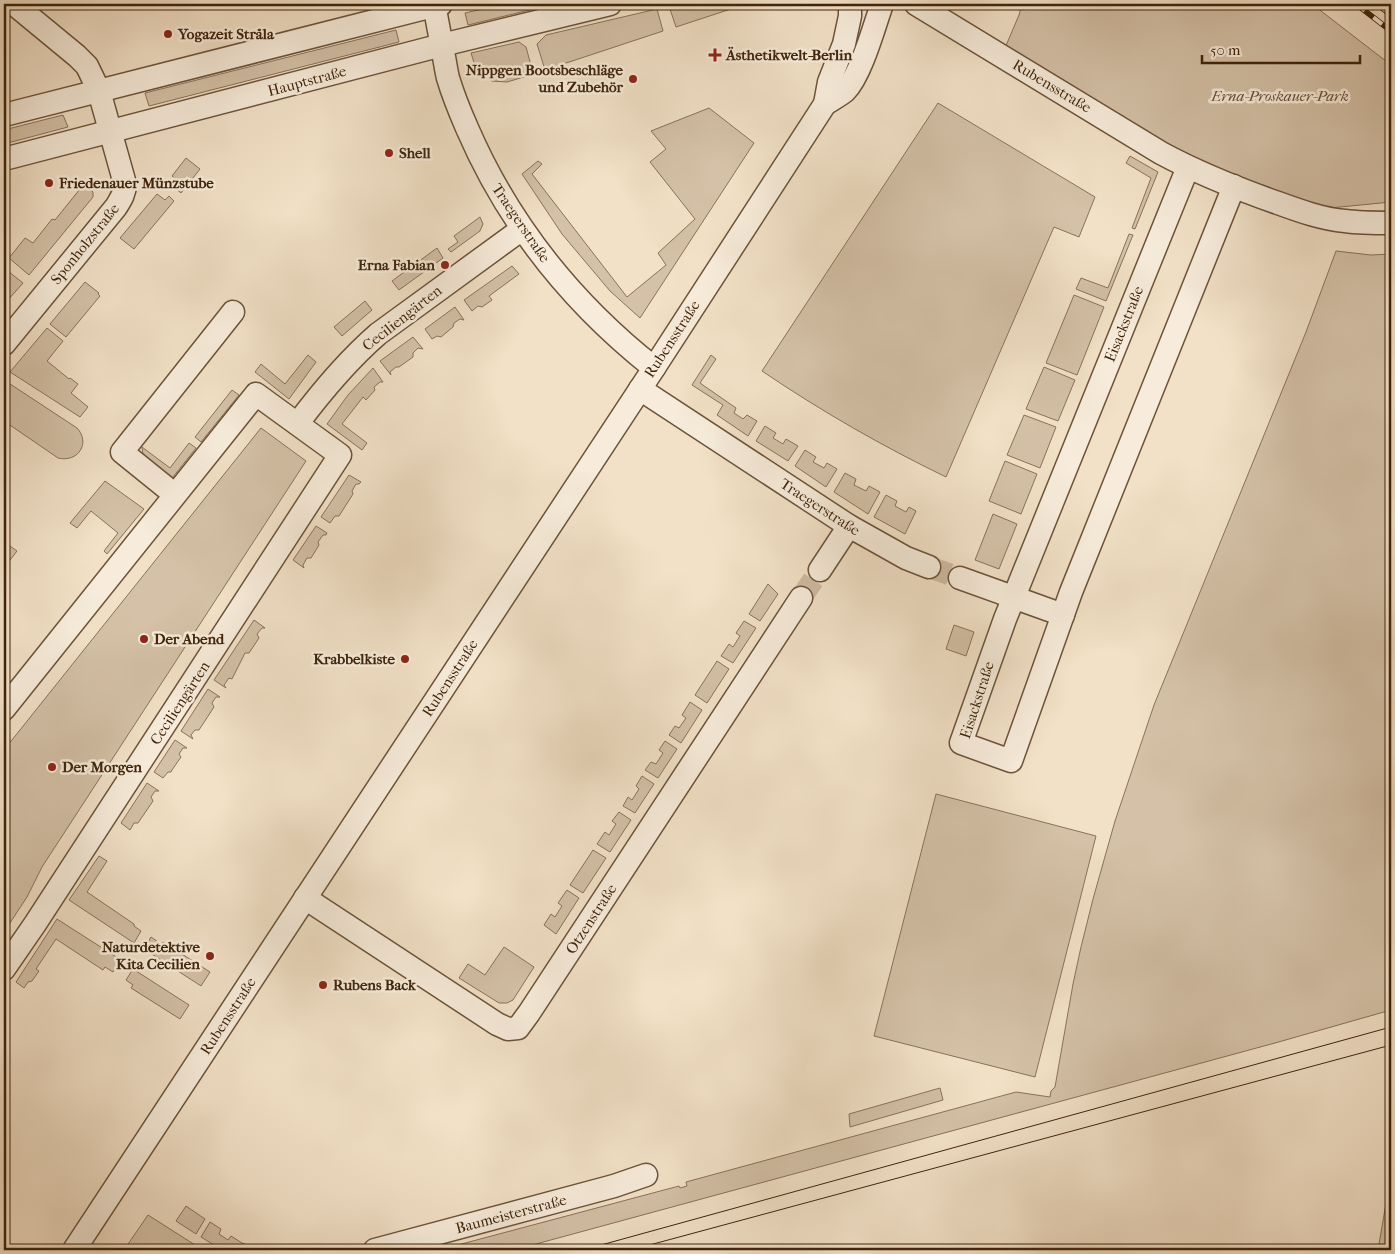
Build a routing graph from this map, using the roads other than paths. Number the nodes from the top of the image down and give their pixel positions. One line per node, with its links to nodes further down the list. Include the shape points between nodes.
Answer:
1 (14, 4): 8 (street, via 87,66)
2 (437, 4): 7 (street, Traegerstraße); 8 (street)
3 (610, 4): 7 (street, Hauptstraße)
4 (850, 4): 9 (street, Rubensstraße, via 844,44 829,82)
5 (882, 4): 9 (street, Rubensstraße, via 858,71 845,90)
6 (916, 4): 13 (street, Rubensstraße)
7 (442, 45): 11 (street, Hauptstraße); 16 (street, Traegerstraße, via 448,78 476,148)
8 (99, 91): 10 (street); 11 (street)
9 (825, 104): 19 (street, Rubensstraße)
10 (4, 115)
11 (110, 131): 12 (street, Hauptstraße); 18 (street, Sponholzstraße, via 124,195)
12 (4, 159)
13 (1188, 167): 14 (street); 28 (street, Eisackstraße)
14 (1234, 186): 15 (street, via 1318,216 1343,221); 29 (street, Eisackstraße)
15 (1391, 223)
16 (522, 229): 19 (street, Traegerstraße, via 584,306); 21 (street, Ceciliengärten, via 378,334 338,372)
17 (233, 312): 22 (street, via 122,452)
18 (4, 344)
19 (654, 368): 20 (street, Rubensstraße)
20 (640, 389): 23 (street, Traegerstraße); 31 (street, Rubensstraße)
21 (298, 423): 22 (street, Ceciliengärten, via 256,394); 32 (street, Ceciliengärten, via 340,455)
22 (174, 494): 30 (street, Ceciliengärten)
23 (849, 526): 24 (street, Traegerstraße); 25 (street)
24 (929, 567)
25 (820, 570)
26 (960, 578): 28 (street)
27 (801, 598): 31 (street, Otzenstraße, via 518,1028 508,1030 497,1024)
28 (1014, 598): 29 (street); 29 (street, Eisackstraße, via 961,744 984,752 1011,761)
29 (1063, 615)
30 (4, 709)
31 (305, 898): 34 (street, Rubensstraße)
32 (4, 969)
33 (646, 1175): 35 (street, Baumeisterstraße)
34 (74, 1250)
35 (375, 1250)

